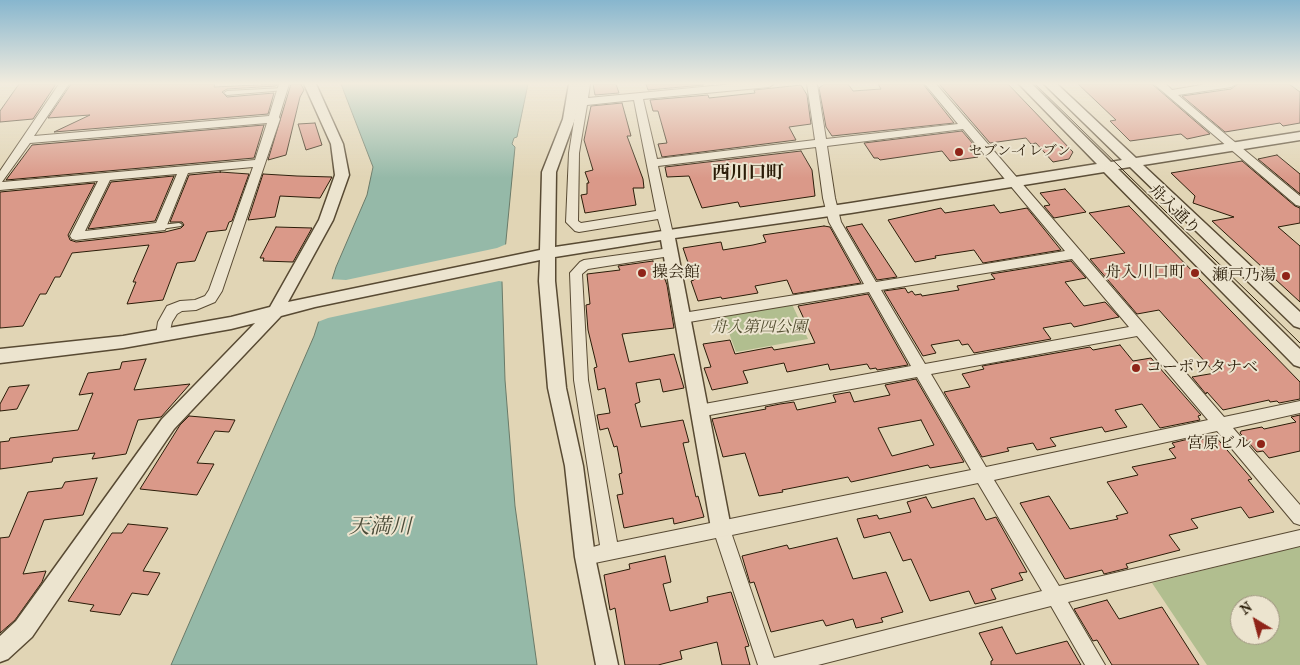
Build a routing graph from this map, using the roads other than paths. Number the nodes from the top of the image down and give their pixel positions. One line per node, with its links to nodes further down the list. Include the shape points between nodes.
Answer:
1 (43, 115): 15 (street)
2 (276, 115): 12 (street)
3 (324, 115): 37 (street, via 337,144 342,175 326,220)
4 (570, 115): 34 (street, via 549,172)
5 (580, 115): 29 (street, via 574,153 572,222 579,228)
6 (642, 115): 20 (street)
7 (817, 115): 16 (street)
8 (955, 115): 13 (street)
9 (1055, 115): 21 (street, 舟入通り)
10 (1082, 115): 18 (street, 舟入通り)
11 (1195, 115): 17 (street)
12 (275, 119): 15 (street); 19 (street)
13 (964, 126): 16 (street); 25 (street)
14 (1300, 136): 17 (street)
15 (26, 140): 24 (street)
16 (821, 143): 20 (street); 28 (street)
17 (1233, 147): 18 (street); 27 (street)
18 (1131, 162): 21 (street); 39 (street, 舟入通り)
19 (260, 163): 22 (street); 41 (street, via 215,291 210,299 172,310 165,322)
20 (652, 163): 29 (street)
21 (1105, 166): 25 (street); 43 (street, 舟入通り)
22 (184, 170): 23 (street); 31 (street)
23 (106, 177): 26 (street); 31 (street, via 76,236)
24 (0, 179)
25 (1011, 181): 28 (street); 35 (street)
26 (0, 186)
27 (1300, 202)
28 (832, 210): 32 (street); 36 (street, via 835,222)
29 (662, 214): 32 (street)
30 (179, 226): 31 (lane)
31 (161, 227)
32 (667, 234): 33 (street); 34 (street)
33 (670, 252): 38 (street); 52 (street, via 584,265 576,273 581,380)
34 (548, 253): 37 (street); 53 (street, via 547,281 557,388 574,466)
35 (1074, 254): 36 (street); 40 (street)
36 (872, 286): 38 (street); 44 (street)
37 (275, 312): 41 (street); 55 (street, via 168,424 24,629)
38 (683, 318): 46 (street)
39 (1300, 322)
40 (1139, 330): 44 (street); 47 (street)
41 (164, 335): 42 (street)
42 (0, 356)
43 (1300, 360)
44 (921, 369): 46 (street); 48 (street)
45 (1300, 406): 47 (street)
46 (699, 411): 50 (street)
47 (1221, 424): 48 (street); 49 (street)
48 (982, 475): 50 (street); 54 (street)
49 (1300, 517)
50 (721, 528): 52 (street); 57 (street)
51 (1300, 538): 54 (street)
52 (610, 552): 53 (street)
53 (585, 557): 56 (street)
54 (1056, 596): 58 (street); 59 (street)
55 (0, 652)
56 (606, 665)
57 (766, 665)
58 (781, 665)
59 (1096, 665)

